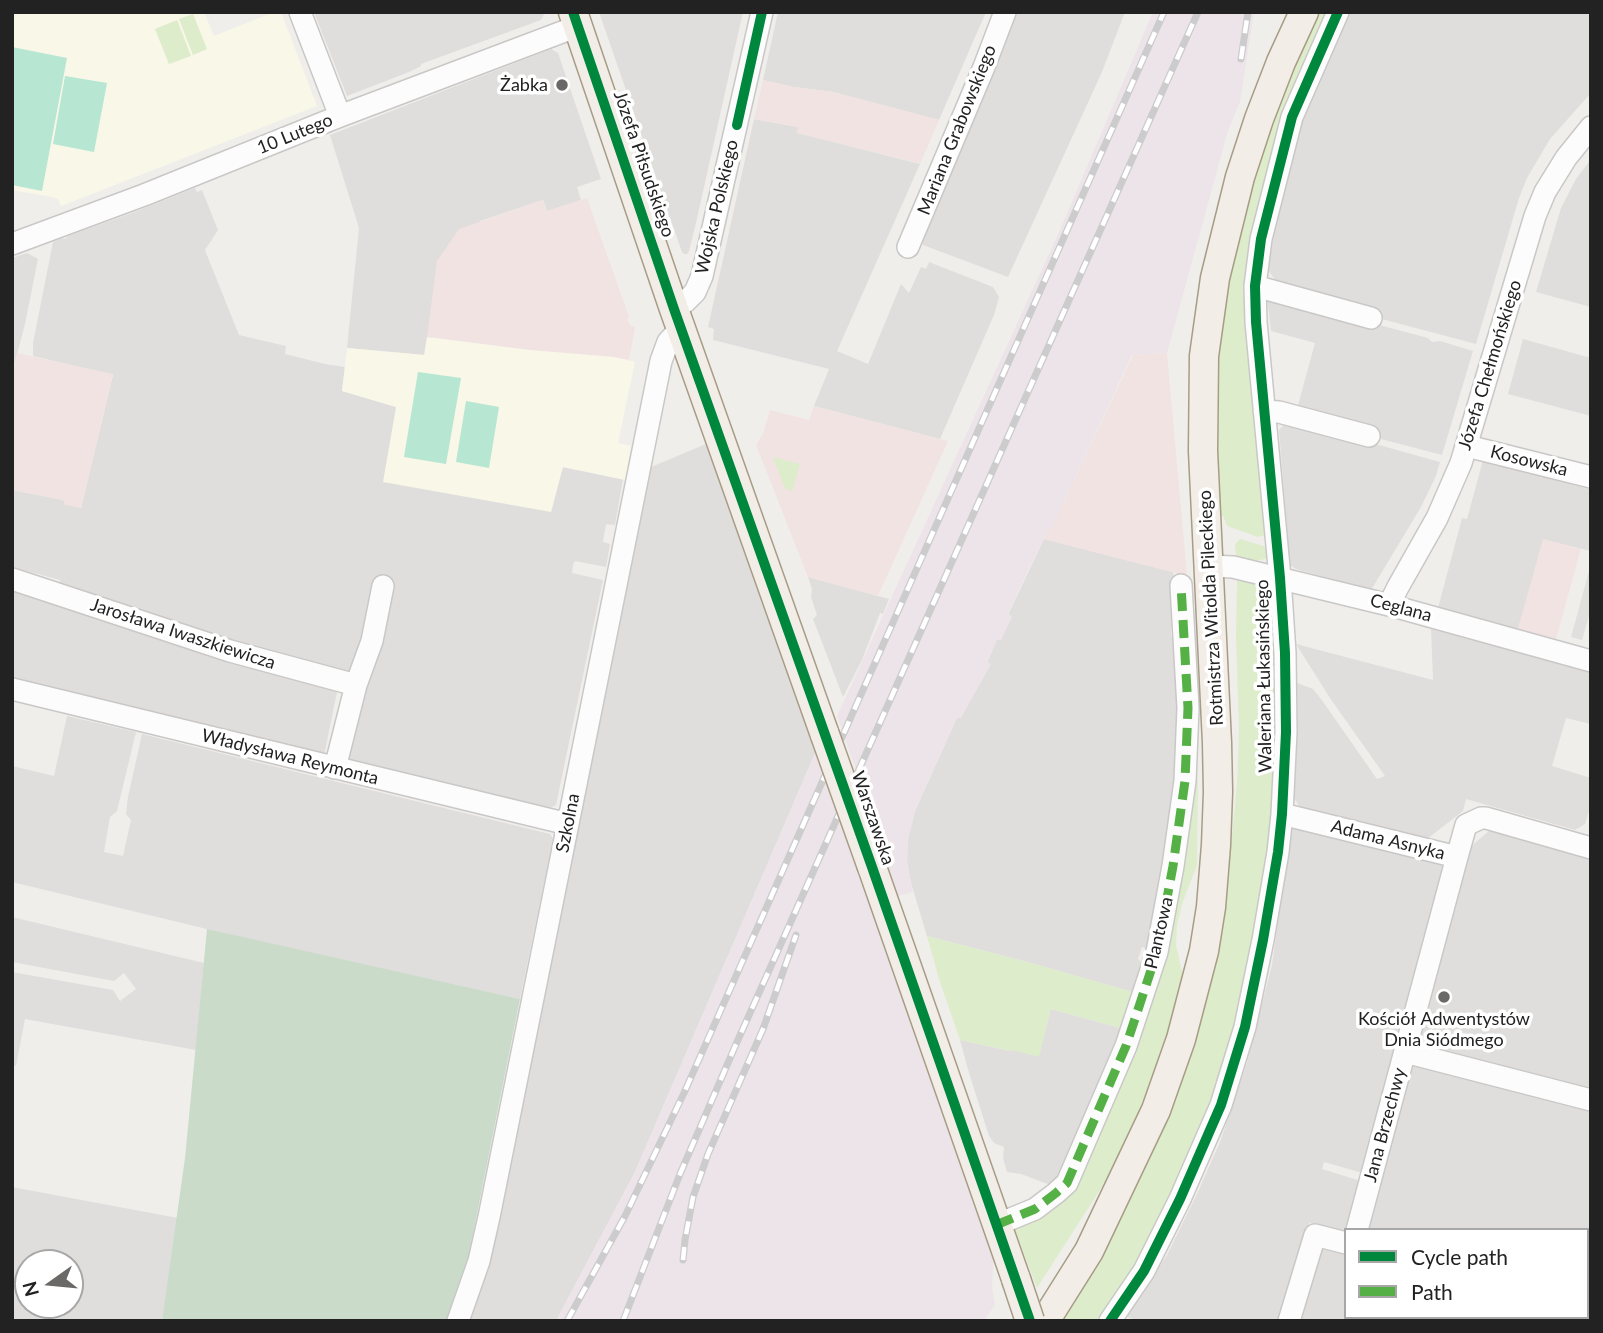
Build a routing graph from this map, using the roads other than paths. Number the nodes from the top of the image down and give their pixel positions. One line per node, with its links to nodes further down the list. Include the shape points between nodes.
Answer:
1 (300, 12): 7 (street)
2 (762, 12): 12 (street, Wojska Polskiego, via 702,276)
3 (1005, 12): 10 (street, Mariana Grabowskiego)
4 (1304, 12): 18 (main road, Rotmistrza Witolda Pileckiego, via 1255,131 1214,278 1203,400)
5 (1338, 12): 11 (street, Waleriana Łukasińskiego, via 1292,117 1261,239)
6 (575, 19): 7 (street, 10 Lutego); 12 (main road, Józefa Piłsudskiego)
7 (340, 116): 9 (street, 10 Lutego)
8 (1591, 127): 16 (street, Józefa Chełmońskiego, via 1566,158 1535,216)
9 (12, 244)
10 (908, 247)
11 (1255, 286): 13 (street); 14 (street, Waleriana Łukasińskiego)
12 (678, 318): 29 (street, Szkolna, via 661,361); 35 (main road, Warszawska, bridge)
13 (1371, 318)
14 (1264, 411): 15 (street); 19 (street, Waleriana Łukasińskiego)
15 (1369, 436)
16 (1467, 446): 17 (street, Kosowska); 23 (street, Józefa Chełmońskiego, via 1437,518)
17 (1591, 477)
18 (1209, 566): 19 (street, Ceglana); 34 (main road, Rotmistrza Witolda Pileckiego, via 1218,792 1211,907 1178,1049 1156,1110)
19 (1280, 578): 23 (street, Ceglana); 28 (street, Waleriana Łukasińskiego, via 1286,732)
20 (12, 579): 25 (street, Jarosława Iwaszkiewicza, via 230,651)
21 (1181, 585): 35 (street, Plantowa, via 1188,708 1185,782 1157,952 1126,1046 1067,1183 1035,1209)
22 (383, 586): 25 (street, via 372,641)
23 (1390, 605): 24 (street, Ceglana)
24 (1591, 661)
25 (356, 685): 27 (street)
26 (12, 689): 27 (street, Władysława Reymonta)
27 (335, 768): 29 (street, Władysława Reymonta)
28 (1282, 814): 31 (street, Adama Asnyka); 41 (street, Waleriana Łukasińskiego, via 1245,1027 1221,1105 1144,1271)
29 (568, 824): 38 (street, Szkolna, via 489,1217)
30 (1591, 848): 31 (street, Adama Asnyka, via 1481,818 1466,825)
31 (1457, 857): 32 (street, Jana Brzechwy)
32 (1405, 1052): 33 (street); 36 (street, Jana Brzechwy)
33 (1591, 1100)
34 (1112, 1202): 39 (main road, Rotmistrza Witolda Pileckiego); 40 (main road, Rotmistrza Witolda Pileckiego, via 1089,1251)
35 (996, 1225): 39 (main road, Warszawska, bridge)
36 (1358, 1228)
37 (1344, 1242): 42 (street, via 1315,1235)
38 (458, 1321)
39 (1028, 1321)
40 (1045, 1321)
41 (1110, 1321)
42 (1289, 1321)

